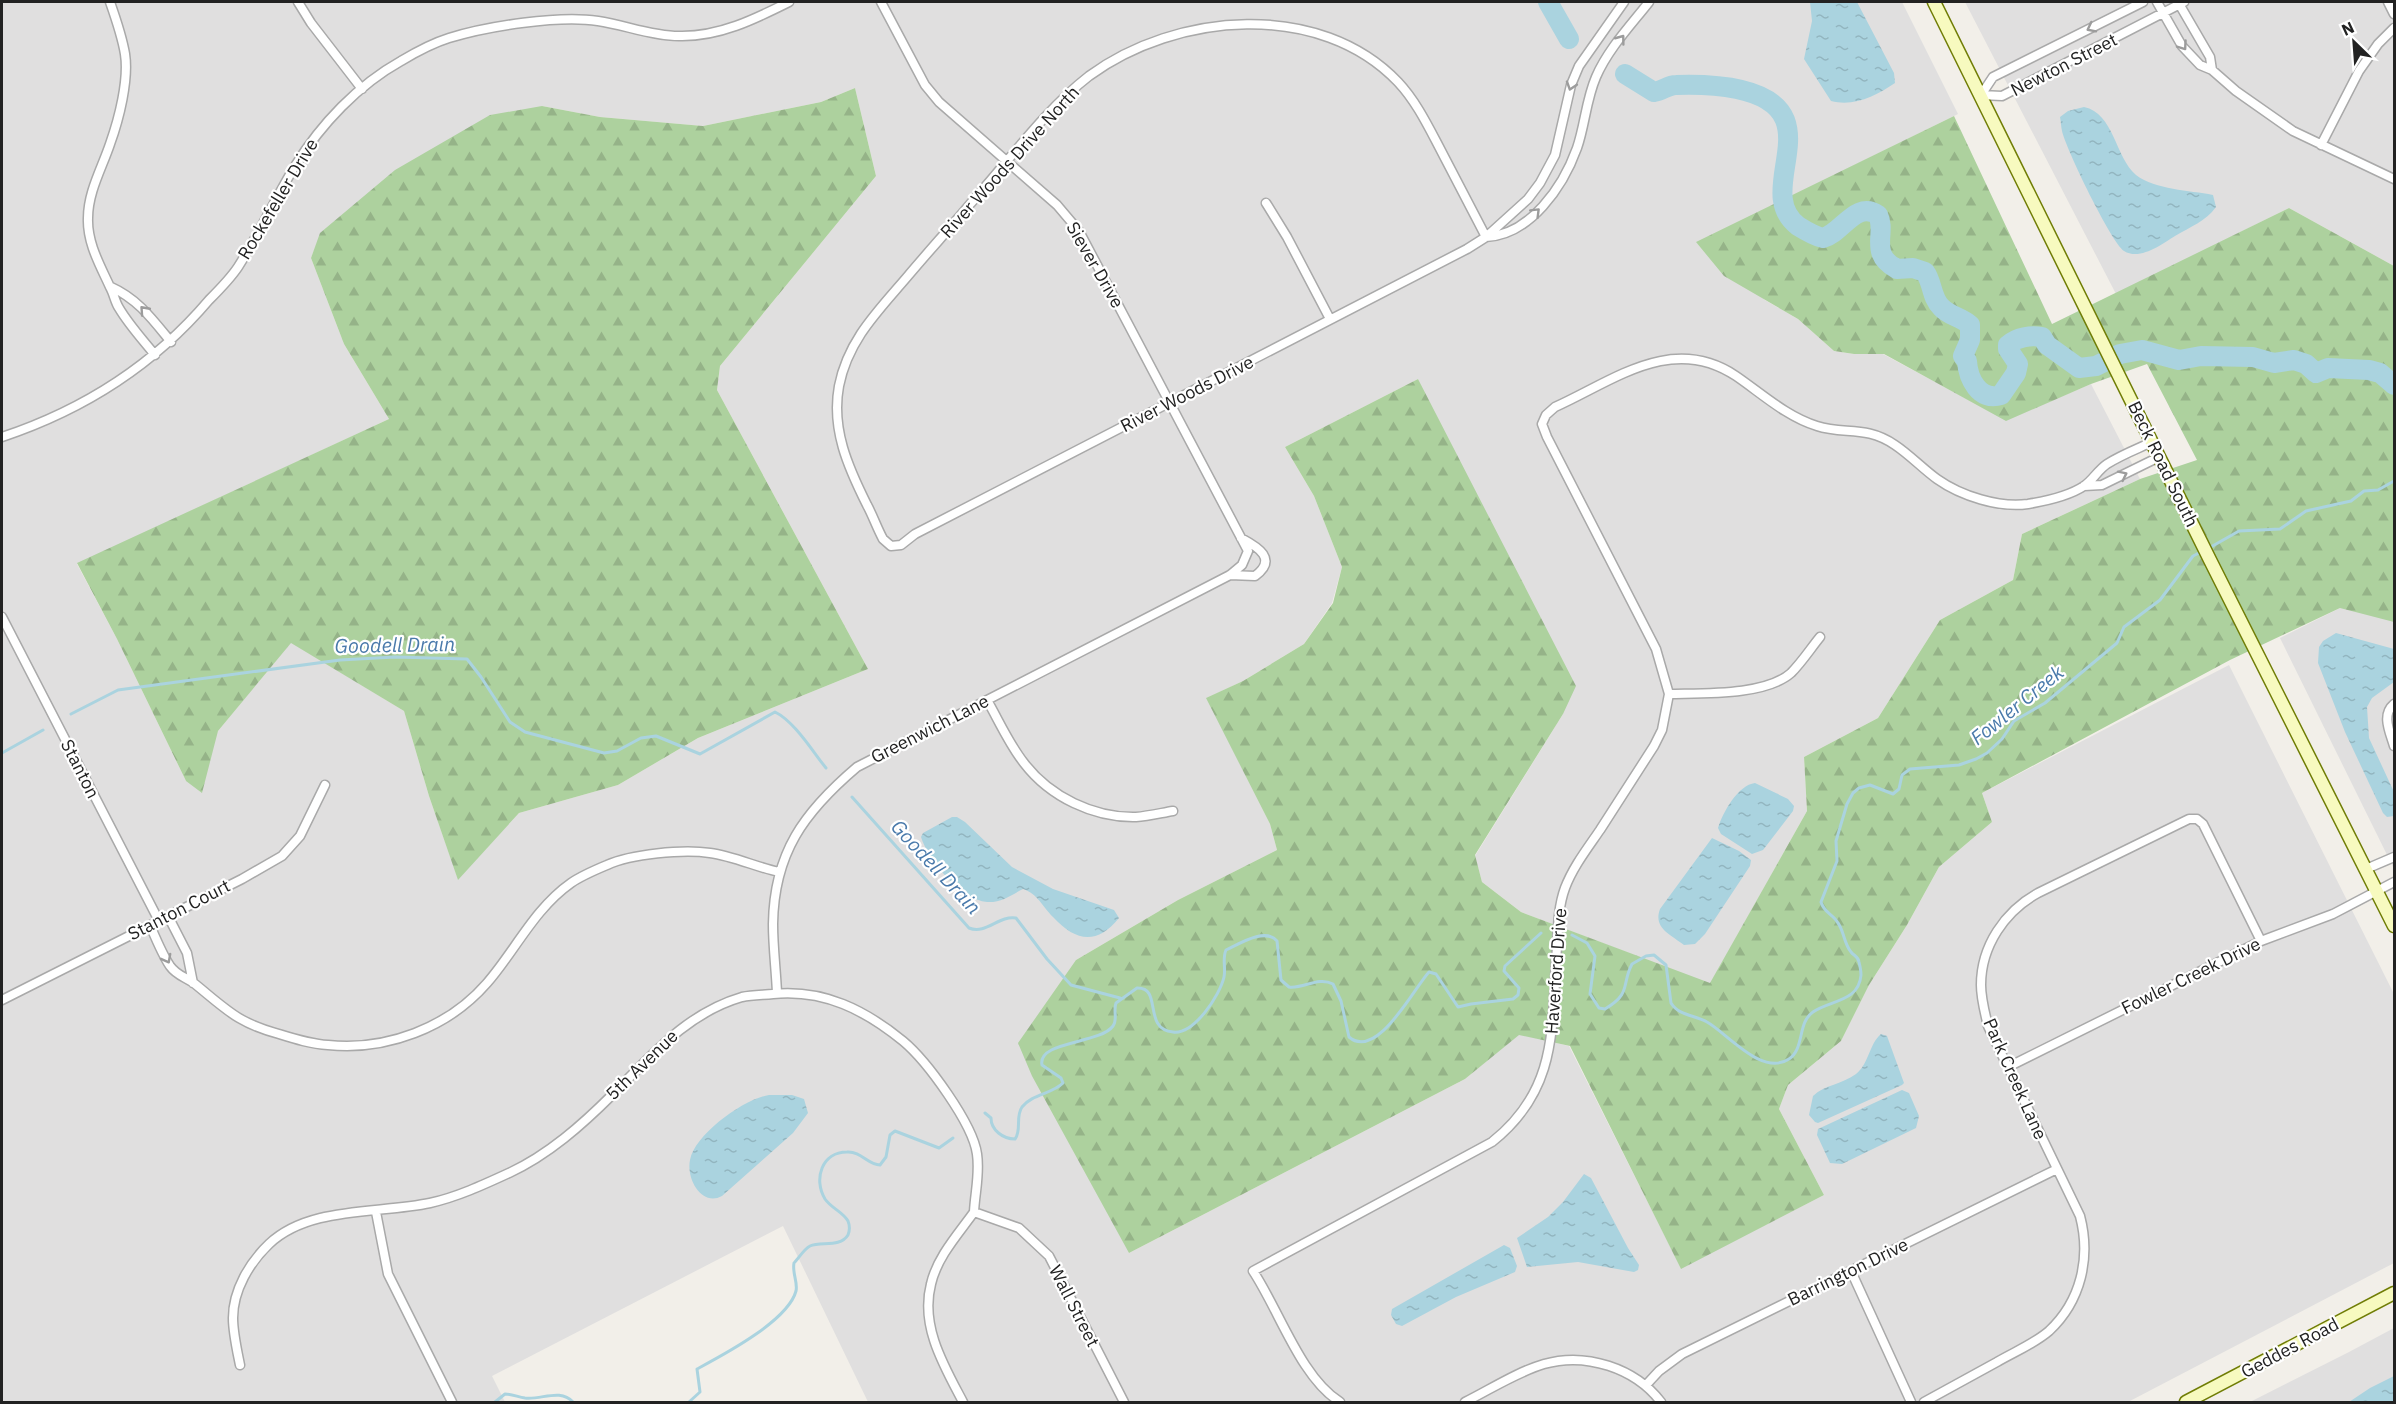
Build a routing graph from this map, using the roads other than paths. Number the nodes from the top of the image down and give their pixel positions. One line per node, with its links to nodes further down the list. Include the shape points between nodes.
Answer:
1 (110, 2): 23 (street, via 125,57 122,103 96,180 88,218 95,252)
2 (298, 2): 16 (street)
3 (789, 2): 16 (street, Rockefeller Drive, via 715,33 680,36 587,20 504,26 428,47 400,61)
4 (881, 2): 19 (street, Siever Drive, via 925,85)
5 (1624, 2): 22 (street, River Woods Drive, one-way to 22, via 1579,66 1559,144 1548,170 1528,199)
6 (1649, 2): 22 (street, River Woods Drive, one-way to 6, via 1504,235 1521,226 1559,185 1577,149 1596,77)
7 (1934, 2): 17 (main road, Beck Road South)
8 (2143, 2): 17 (street, Newton Street, one-way to 17, via 1993,77)
9 (2157, 2): 12 (street)
10 (2181, 2): 12 (street, Newton Street); 15 (street, via 2210,57)
11 (2388, 2): 13 (street)
12 (2163, 13): 15 (street, one-way to 15, via 2190,56); 17 (street, Newton Street, via 2002,96)
13 (2394, 14)
14 (2394, 28): 18 (street, via 2359,71)
15 (2212, 70): 18 (street, via 2276,120)
16 (362, 89): 25 (street, Rockefeller Drive, via 310,144 236,270)
17 (1981, 94): 29 (main road, Beck Road South)
18 (2321, 144): 20 (street)
19 (1007, 162): 22 (street, River Woods Drive North, via 1072,91 1137,48 1172,34 1210,26 1294,26 1327,34 1353,46 1399,82 1422,115); 27 (street, Siever Drive, via 1057,205 1079,231); 33 (street, River Woods Drive North, via 872,317 844,368 837,405 841,444 849,469)
20 (2394, 179)
21 (1266, 204): 24 (street)
22 (1486, 237): 24 (street, River Woods Drive)
23 (111, 287): 25 (street, one-way to 23, via 141,306); 26 (street, via 117,306)
24 (1330, 319): 27 (street, River Woods Drive)
25 (171, 342): 26 (street, Rockefeller Drive)
26 (155, 355): 28 (street, Rockefeller Drive, via 90,400 53,419)
27 (1170, 402): 32 (street, Siever Drive); 33 (street, River Woods Drive, via 915,534 901,545)
28 (2, 437)
29 (2152, 442): 30 (main road, Beck Road South); 31 (street, via 2106,465)
30 (2159, 457): 31 (street, one-way to 30, via 2102,485); 46 (main road, Beck Road South)
31 (2084, 486): 39 (street, Haverford Drive, via 2027,504 1993,501 1962,492 1893,444 1865,431 1817,426 1788,412 1724,368 1700,361 1659,360 1636,367 1555,407 1542,424 1547,437 1656,649)
32 (1241, 538): 34 (street, Siever Drive, via 1248,550); 35 (street, Siever Drive, via 1263,552)
33 (887, 543)
34 (1246, 556): 36 (street, Greenwich Lane)
35 (1265, 565): 36 (street, Greenwich Lane, via 1255,576)
36 (1230, 575): 40 (street, Greenwich Lane)
37 (2, 617): 51 (street, Stanton)
38 (1820, 637): 39 (street, via 1790,674 1771,683 1750,690)
39 (1669, 694): 69 (street, Haverford Drive, via 1662,730 1654,746 1565,889 1559,918 1549,1052 1527,1105 1492,1142 1253,1271 1307,1368)
40 (987, 700): 44 (street, via 1023,763 1055,793 1077,805 1108,814 1136,817); 47 (street, Greenwich Lane, via 857,767 813,808 799,828)
41 (2394, 704): 42 (street, via 2386,716)
42 (2394, 746)
43 (325, 785): 50 (street, Stanton Court, via 300,836 282,856)
44 (1173, 811)
45 (2394, 857): 46 (street)
46 (2366, 869): 49 (main road, Beck Road South)
47 (780, 872): 55 (street, via 709,853 653,853 610,863 571,883 540,911 485,985 459,1009 410,1035 377,1044 321,1044 264,1030 240,1020); 56 (street, Greenwich Lane, via 773,926)
48 (2394, 882): 49 (street, Fowler Creek Drive)
49 (2377, 891): 53 (main road, Beck Road South); 54 (street, Fowler Creek Drive, via 2333,914)
50 (168, 916): 51 (street, Stanton Court); 55 (street, via 187,953)
51 (159, 921): 52 (street, Stanton Court)
52 (150, 925): 55 (street, one-way to 55, via 170,966 179,977); 57 (street, Stanton Court)
53 (2394, 926)
54 (2261, 941): 58 (street, Fowler Creek Drive); 58 (street, Park Creek Lane, via 2197,819 2178,823 2060,881 2031,896 2012,912 1987,955 1981,983 1984,1010)
55 (194, 983)
56 (777, 993): 60 (street, 5th Avenue, via 743,997 686,1023 575,1130 512,1172 432,1203); 61 (street, 5th Avenue, via 838,1001 881,1023 911,1048 962,1114 972,1134 979,1170)
57 (2, 1000)
58 (2008, 1067): 59 (street, Park Creek Lane)
59 (2057, 1169): 62 (street, Barrington Drive); 73 (street, Park Creek Lane, via 2075,1204 2084,1237 2083,1268 2074,1297 2058,1321 2040,1338)
60 (376, 1212): 64 (street, 5th Avenue, via 300,1223 260,1254 246,1274 233,1317); 66 (street, via 388,1274)
61 (974, 1212): 67 (street, via 941,1260 929,1298 930,1326 938,1353); 68 (street, Wall Street, via 1019,1228 1049,1256)
62 (1851, 1271): 65 (street, Barrington Drive, via 1682,1354); 72 (street)
63 (2394, 1293): 74 (main road, Geddes Road)
64 (240, 1365)
65 (1646, 1385): 70 (street, via 1605,1365 1562,1360 1527,1371); 71 (street)
66 (452, 1402)
67 (963, 1402)
68 (1124, 1402)
69 (1340, 1402)
70 (1465, 1402)
71 (1660, 1402)
72 (1911, 1402)
73 (1924, 1402)
74 (2186, 1402)

